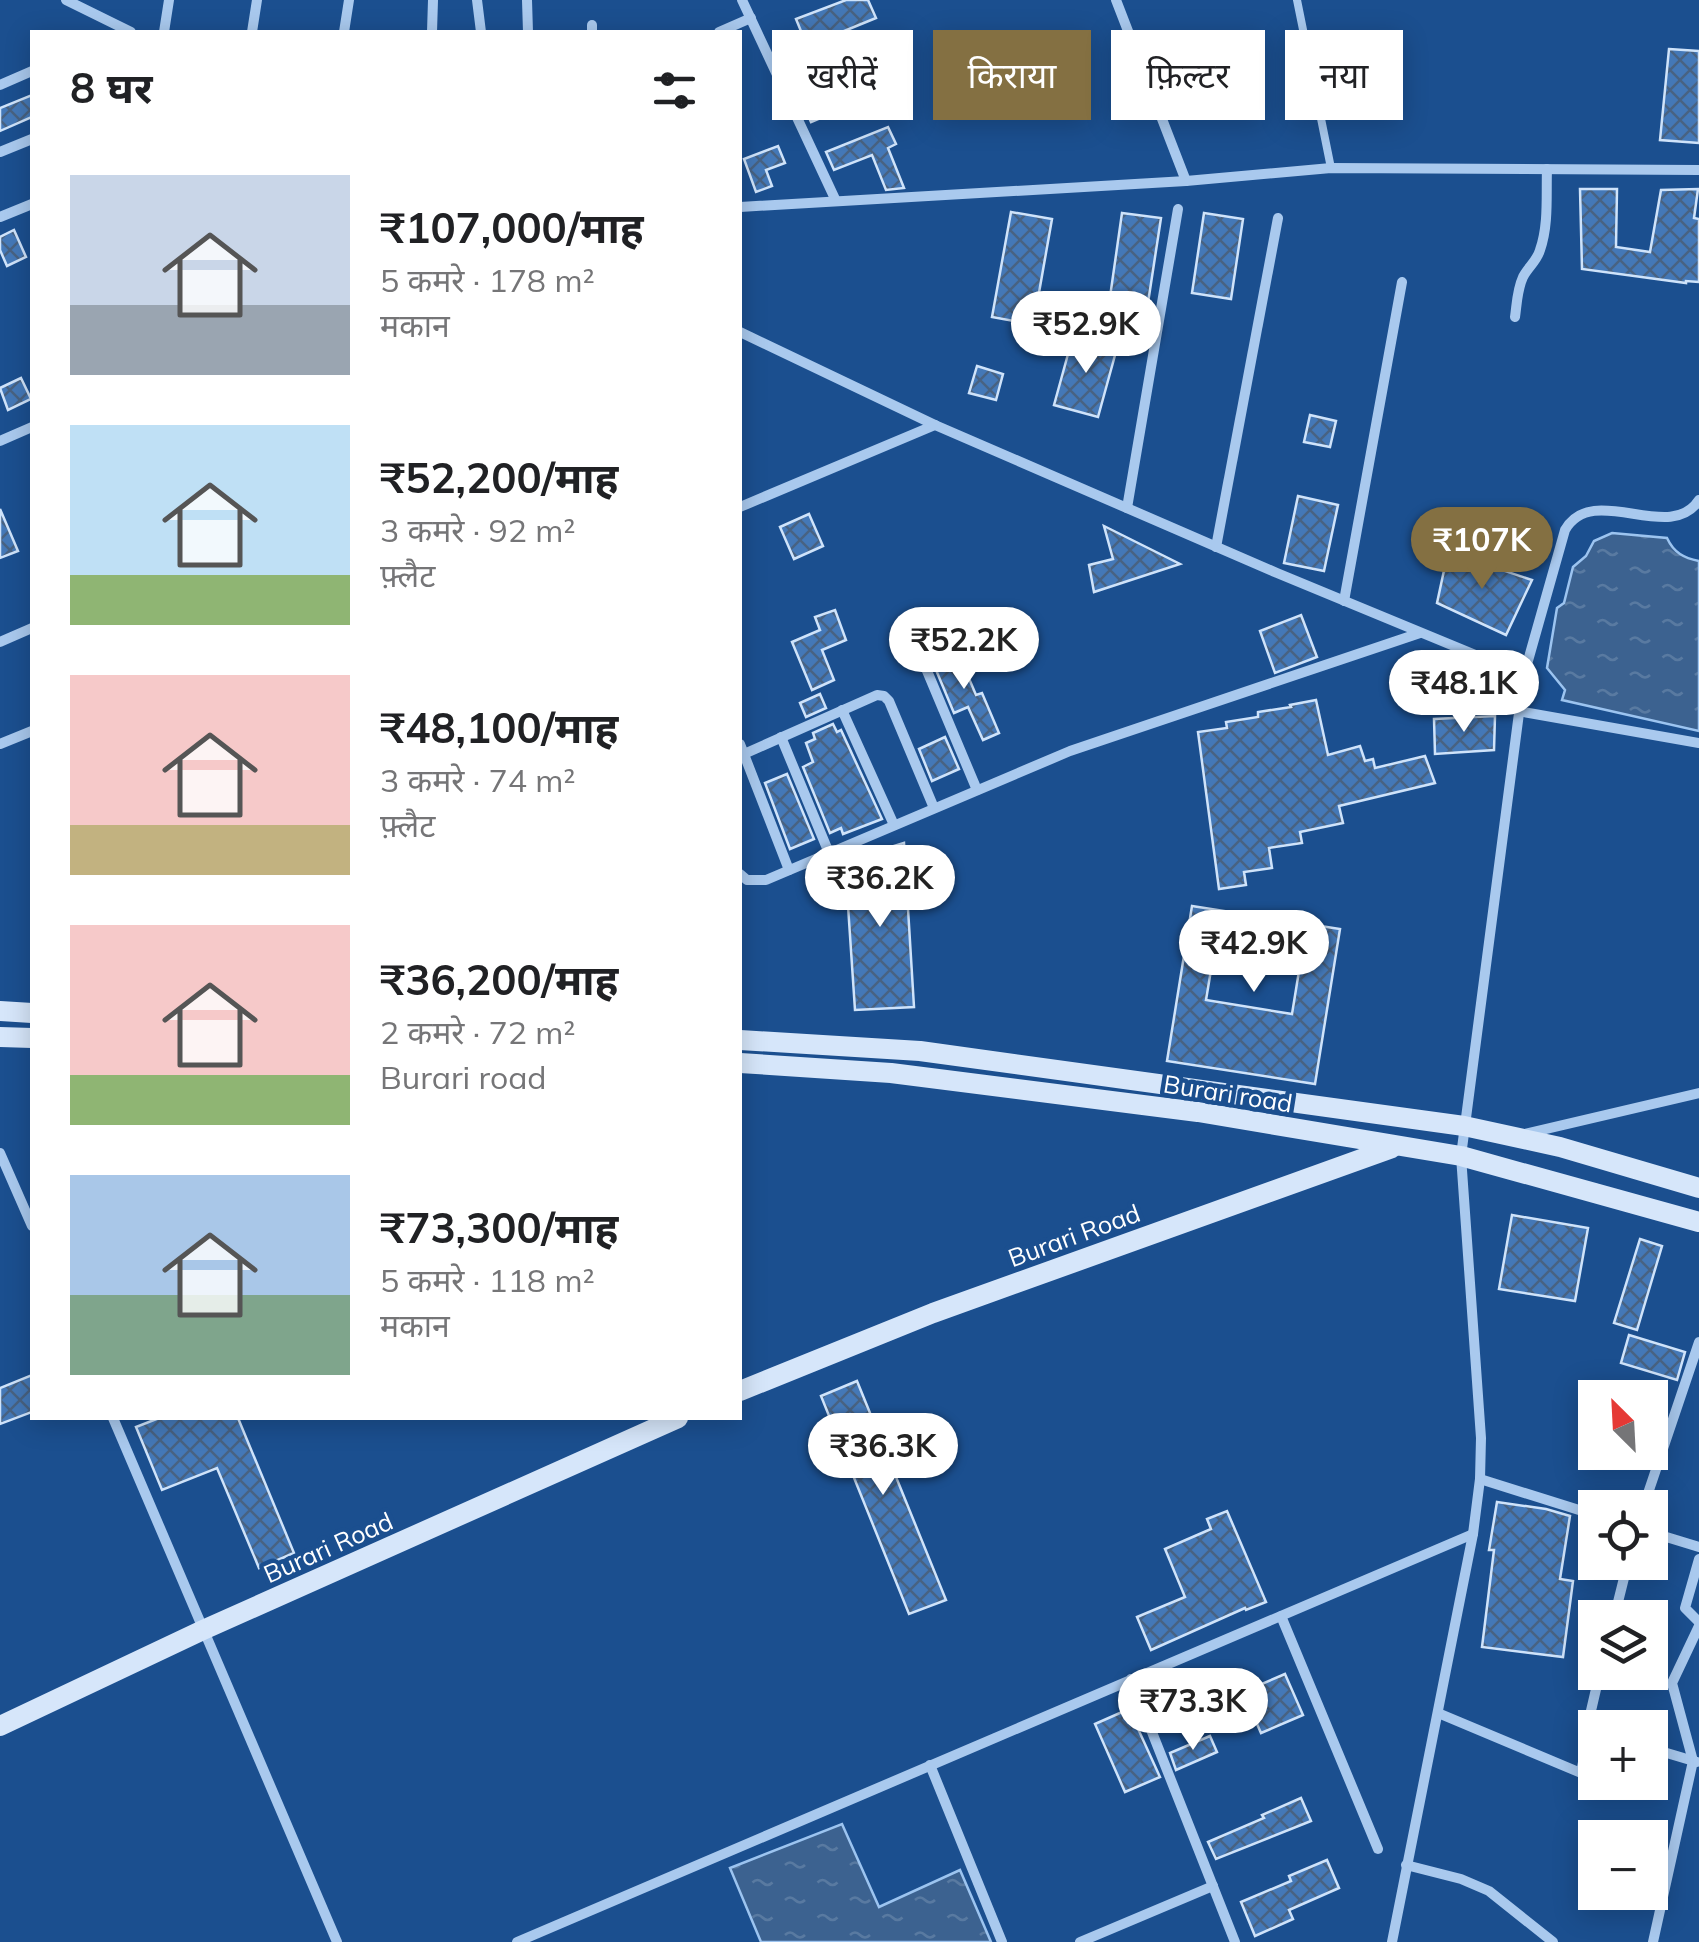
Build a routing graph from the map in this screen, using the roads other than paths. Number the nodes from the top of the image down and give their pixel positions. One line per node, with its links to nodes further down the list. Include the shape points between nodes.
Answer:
1 (169, 0): 13 (street)
2 (257, 0): 14 (street)
3 (349, 0): 15 (street)
4 (433, 0): 16 (street)
5 (477, 0): 17 (street)
6 (527, 0): 18 (street)
7 (742, 0): 11 (street)
8 (1116, 0): 27 (street)
9 (1297, 0): 24 (lane)
10 (73, 2): 12 (street)
11 (751, 18): 19 (street); 28 (street)
12 (122, 30)
13 (164, 30)
14 (252, 30)
15 (344, 30)
16 (432, 30)
17 (480, 30)
18 (528, 30)
19 (724, 30)
20 (30, 72): 21 (street)
21 (0, 85)
22 (30, 140): 23 (street)
23 (0, 152)
24 (1330, 168): 25 (street); 27 (street)
25 (1547, 169): 26 (street); 35 (street, via 1541,248 1518,291)
26 (1699, 170)
27 (1186, 181): 28 (street)
28 (836, 201): 30 (street)
29 (30, 205): 32 (street)
30 (742, 207)
31 (1178, 209): 42 (street)
32 (0, 217)
33 (1278, 218): 43 (street)
34 (1402, 282): 44 (street)
35 (1515, 316)
36 (742, 333): 37 (street)
37 (935, 425): 41 (street); 42 (street)
38 (30, 429): 39 (street)
39 (0, 441)
40 (1699, 500): 49 (street, via 1682,516 1597,510 1571,519)
41 (743, 506)
42 (1127, 508): 43 (street)
43 (1216, 547): 44 (street)
44 (1344, 601): 46 (street)
45 (30, 629): 47 (street)
46 (1421, 632): 49 (street); 57 (street, via 1070,751)
47 (0, 642)
48 (922, 658): 57 (street)
49 (1524, 675): 51 (street)
50 (842, 710): 53 (street); 58 (street, via 884,696); 59 (street)
51 (1518, 711): 54 (street); 71 (street)
52 (30, 732): 55 (street)
53 (781, 738): 56 (street); 60 (street)
54 (1699, 743)
55 (0, 744)
56 (742, 749): 61 (street)
57 (978, 790): 58 (street)
58 (934, 808): 59 (street)
59 (894, 825): 60 (street)
60 (830, 853): 61 (street)
61 (789, 870): 62 (street, via 766,880)
62 (742, 876)
63 (0, 1011): 64 (main road)
64 (30, 1013)
65 (0, 1037): 66 (main road)
66 (30, 1038)
67 (742, 1040): 70 (main road, Burari road, via 920,1050)
68 (742, 1063): 73 (main road, Burari road, via 890,1073 1141,1104)
69 (1699, 1093): 72 (street)
70 (1414, 1119): 71 (main road, Burari road); 73 (main road)
71 (1464, 1126): 72 (main road, Burari road); 75 (street)
72 (1514, 1136): 76 (main road, Burari road)
73 (1397, 1146): 75 (main road, Burari road); 80 (main road, Burari Road, via 951,1306)
74 (0, 1153): 77 (street)
75 (1460, 1156): 78 (main road, Burari road); 83 (street)
76 (1699, 1188)
77 (30, 1221)
78 (1699, 1222)
79 (1699, 1342): 84 (street)
80 (742, 1390)
81 (114, 1420): 92 (street)
82 (674, 1420): 92 (main road, Burari Road)
83 (1480, 1479): 85 (street); 86 (street)
84 (1649, 1490)
85 (1578, 1510)
86 (1473, 1534): 90 (street); 94 (street)
87 (1668, 1538): 88 (street)
88 (1699, 1547)
89 (1699, 1558): 91 (street, via 1685,1608)
90 (1281, 1616): 93 (street); 100 (street)
91 (1699, 1624): 97 (street, via 1672,1683)
92 (203, 1630): 95 (main road, Burari Road); 103 (street)
93 (1131, 1680): 98 (street); 102 (street)
94 (1438, 1713): 99 (street); 101 (street)
95 (0, 1726)
96 (1668, 1753): 97 (street)
97 (1696, 1762): 110 (street)
98 (930, 1765): 104 (street); 105 (street)
99 (1578, 1772)
100 (1378, 1850)
101 (1406, 1865): 108 (street); 109 (street, via 1489,1891)
102 (1213, 1886): 106 (street); 107 (street)
103 (333, 1940)
104 (517, 1942)
105 (1002, 1942)
106 (1080, 1942)
107 (1236, 1942)
108 (1392, 1942)
109 (1553, 1942)
110 (1653, 1942)

